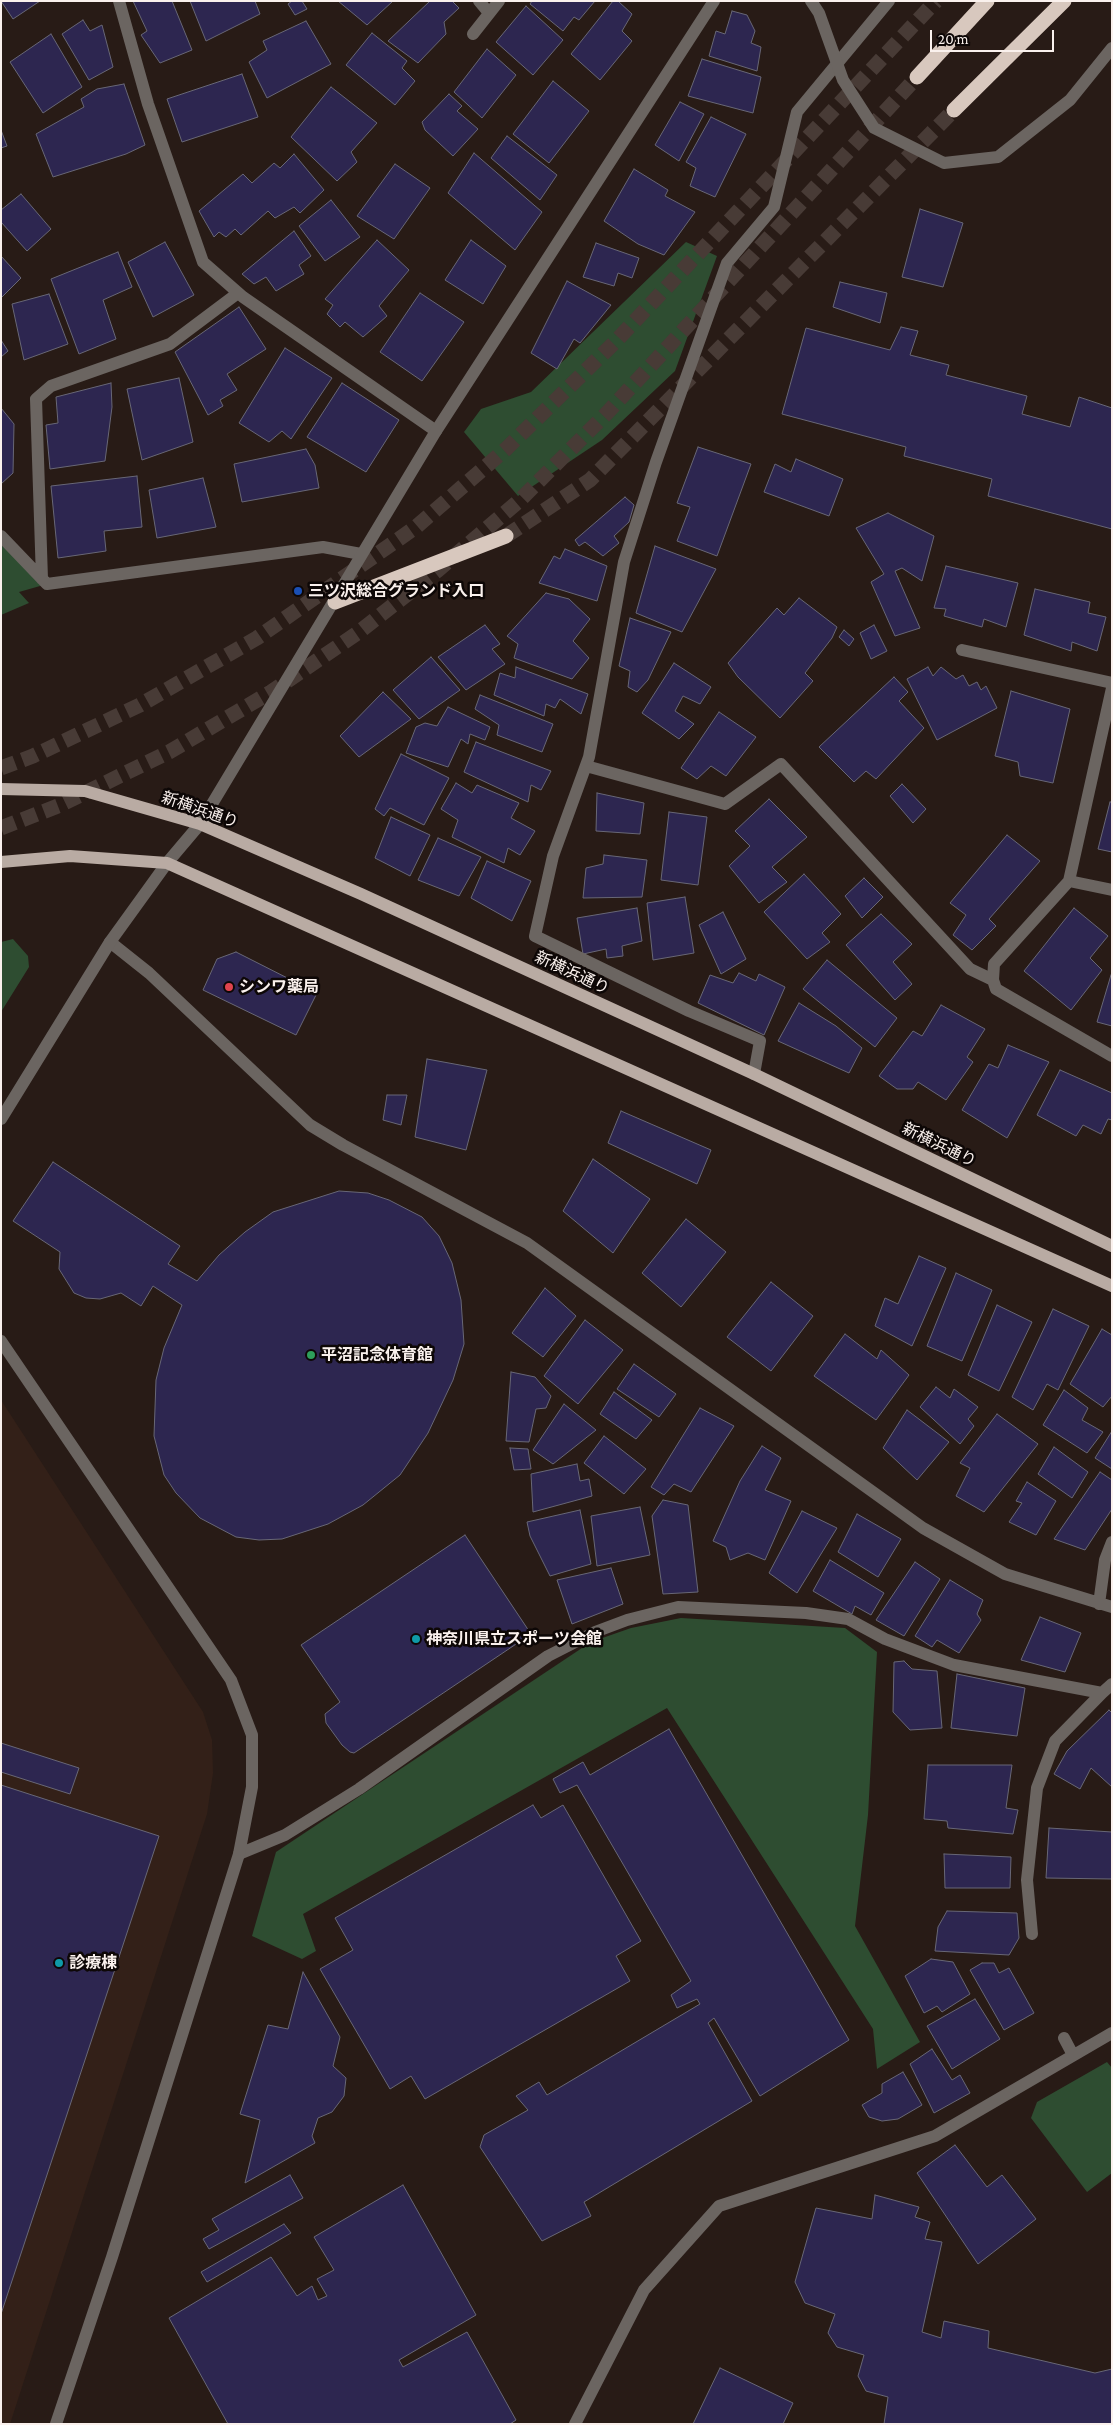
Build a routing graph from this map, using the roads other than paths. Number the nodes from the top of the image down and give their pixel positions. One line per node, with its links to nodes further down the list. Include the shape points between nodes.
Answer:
1 (119, 1): 15 (street, via 148,104 203,262)
2 (479, 1): 9 (street)
3 (499, 1): 9 (street)
4 (714, 1): 16 (street)
5 (811, 1): 12 (street, via 819,13)
6 (889, 1): 12 (street)
7 (987, 1): 13 (highway)
8 (1064, 1): 14 (highway)
9 (489, 13): 10 (street)
10 (473, 34)
11 (1112, 48): 12 (street, via 1070,100 998,157 944,163 874,128)
12 (837, 65): 25 (street, via 797,112 774,207 723,272 624,562)
13 (917, 77)
14 (954, 110)
15 (238, 293): 16 (street); 20 (street, via 170,344 51,386 36,399)
16 (436, 431): 19 (street)
17 (1, 536): 20 (street)
18 (506, 536): 21 (highway)
19 (361, 554): 20 (street, via 323,546 47,584); 21 (street)
20 (42, 579)
21 (335, 602): 27 (street)
22 (962, 650): 23 (street)
23 (1112, 683)
24 (1112, 688): 30 (street)
25 (586, 766): 33 (street, via 725,804 782,764 970,969); 35 (street, via 553,856 535,936 689,1011 760,1041)
26 (1, 789): 27 (main road, 新横浜通り, via 86,791)
27 (200, 824): 29 (street); 35 (main road, 新横浜通り)
28 (1, 862): 29 (main road, via 70,856)
29 (167, 863): 32 (street); 38 (main road)
30 (1069, 881): 31 (street); 33 (street, via 994,964)
31 (1112, 890)
32 (110, 942): 36 (street); 41 (street, via 149,973 310,1124 527,1243 923,1528 1005,1574)
33 (993, 980): 34 (street, via 996,990)
34 (1112, 1056)
35 (754, 1074): 37 (main road, 新横浜通り)
36 (1, 1119)
37 (1112, 1246)
38 (1112, 1286)
39 (1, 1341): 44 (street, via 231,1680 252,1735 252,1787)
40 (1112, 1542): 41 (street, via 1105,1560)
41 (1106, 1605)
42 (1112, 1684): 43 (street)
43 (1102, 1693): 44 (street, via 954,1665 885,1639 848,1619 806,1613 678,1608 619,1623 548,1656 360,1789 285,1835); 45 (street, via 1055,1741 1037,1788 1027,1880)
44 (239, 1854): 49 (street)
45 (1032, 1934)
46 (1112, 2033): 48 (street)
47 (1064, 2038): 48 (street)
48 (1073, 2056): 50 (street, via 936,2136 719,2206 644,2290)
49 (57, 2423)
50 (575, 2424)

